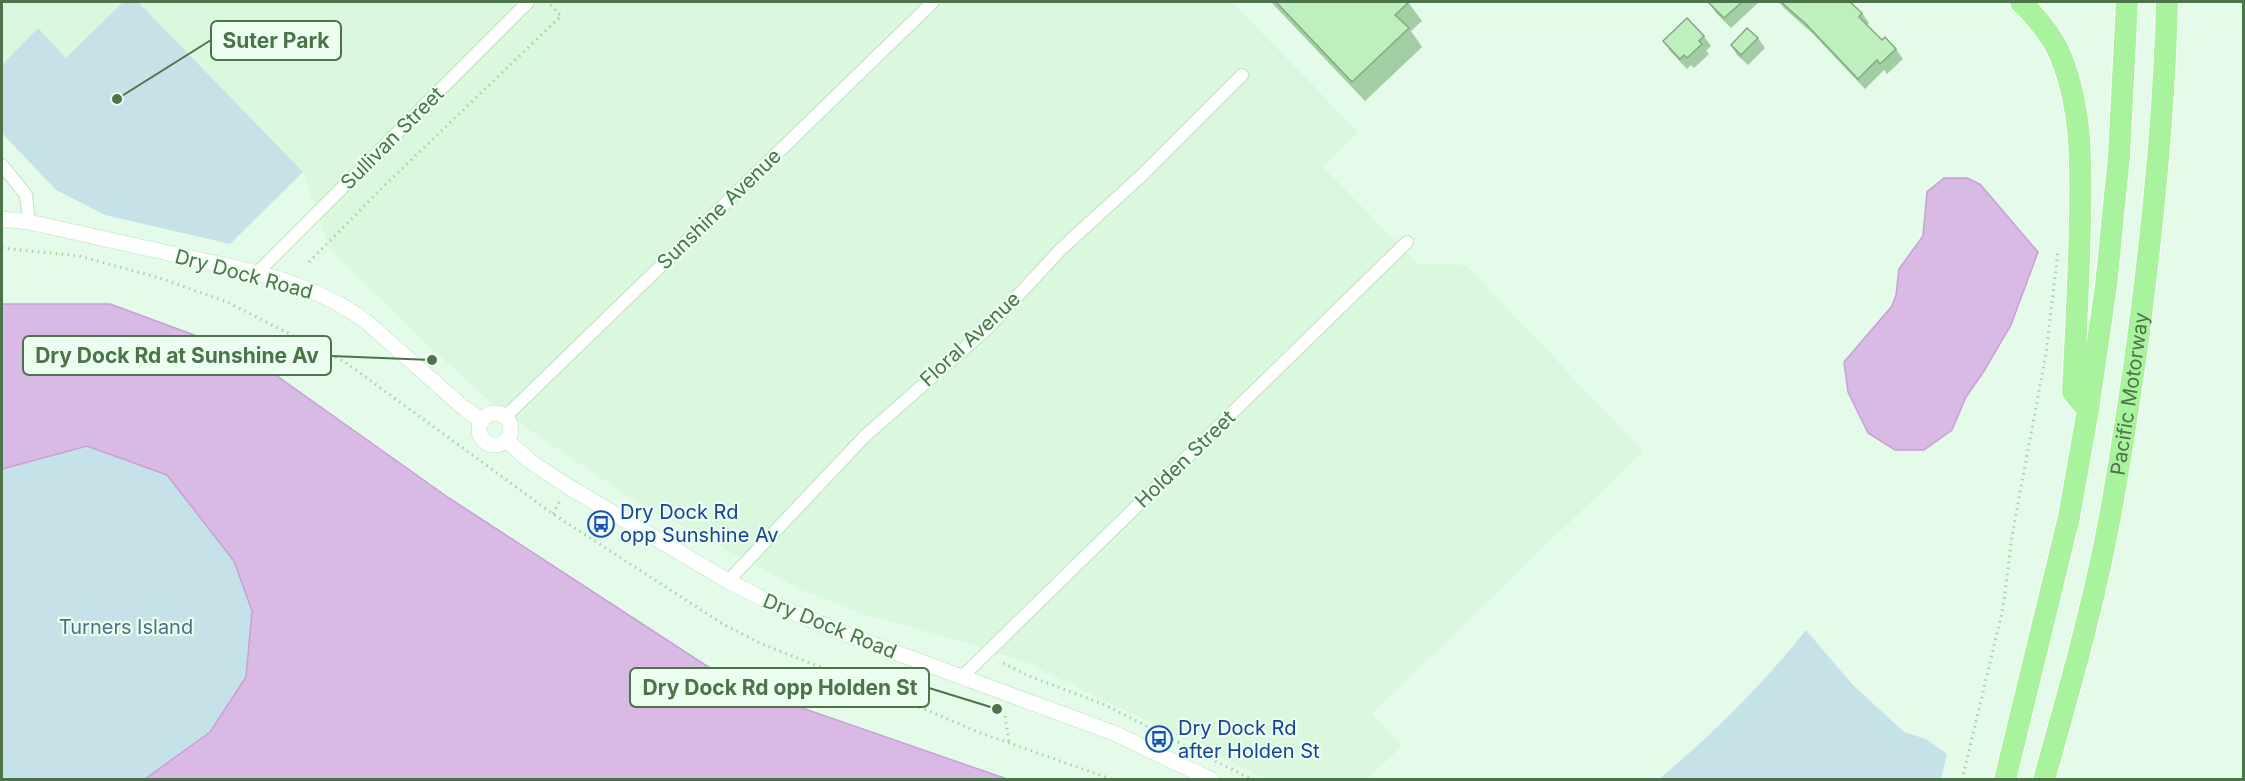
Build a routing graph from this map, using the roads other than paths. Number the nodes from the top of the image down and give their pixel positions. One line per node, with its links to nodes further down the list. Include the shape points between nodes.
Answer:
1 (525, 2): 11 (street, Sullivan Street)
2 (933, 2): 13 (street, Sunshine Avenue)
3 (2021, 2): 12 (highway, via 2061,54 2075,99 2081,151 2073,392)
4 (2127, 2): 12 (highway, Pacific Motorway, via 2119,156)
5 (2167, 2): 20 (highway, Pacific Motorway, via 2158,166 2122,449 2084,638)
6 (1242, 75): 16 (street, Floral Avenue, via 1061,249 984,332 865,436)
7 (2, 165): 9 (street, via 26,195)
8 (2, 219): 9 (street, Dry Dock Road)
9 (29, 222): 11 (street, Dry Dock Road)
10 (1407, 242): 17 (street, Holden Street)
11 (256, 274): 14 (street, Dry Dock Road, via 326,296 353,311)
12 (2088, 410): 19 (highway, Pacific Motorway, via 2069,517)
13 (505, 417): 14 (street, via 493,414); 15 (street, via 511,429)
14 (482, 421): 15 (street, via 479,432 484,441 494,445)
15 (506, 440): 16 (street, Dry Dock Road, via 569,487)
16 (728, 581): 17 (street, Dry Dock Road, via 783,609)
17 (962, 677): 18 (street, Dry Dock Road, via 1114,733)
18 (1212, 780)
19 (2005, 780)
20 (2044, 780)

